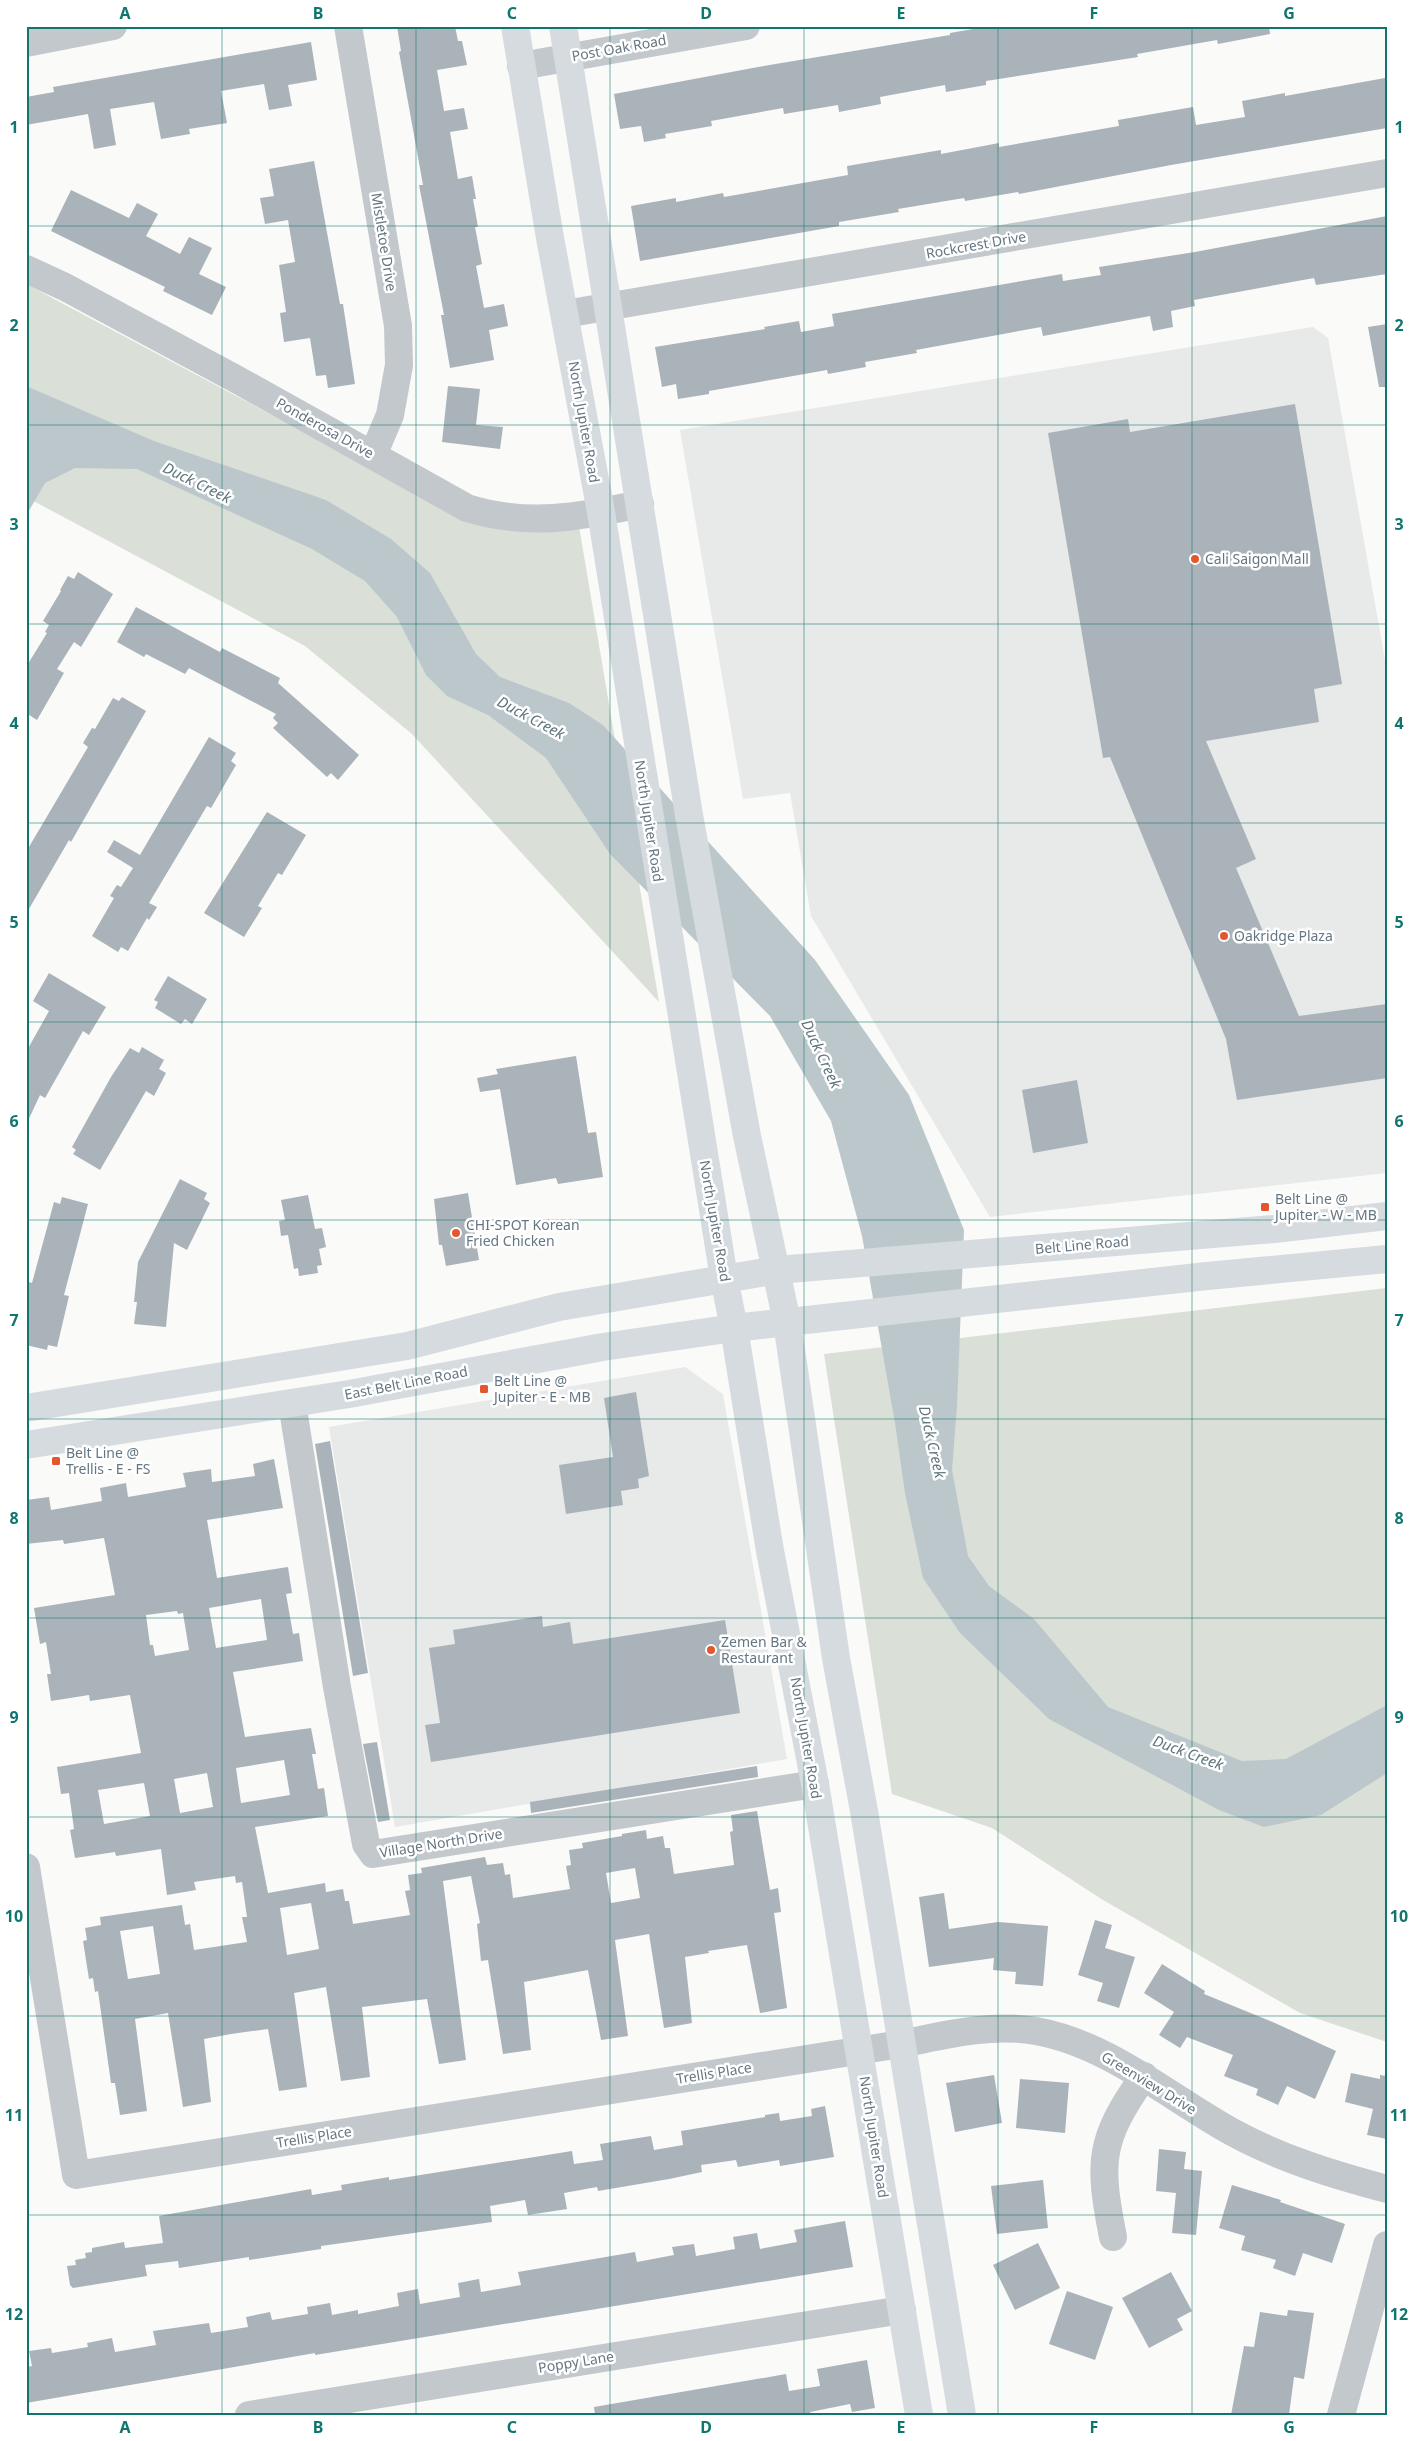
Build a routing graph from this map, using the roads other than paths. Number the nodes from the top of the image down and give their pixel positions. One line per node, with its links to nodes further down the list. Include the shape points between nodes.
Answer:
1 (112, 26): 6 (street)
2 (348, 26): 13 (street, Mistletoe Drive, via 398,326 399,365 390,415)
3 (515, 26): 8 (main road, North Jupiter Road)
4 (564, 26): 7 (main road)
5 (746, 26): 7 (street, Post Oak Road)
6 (26, 43)
7 (569, 57): 8 (street, Post Oak Road); 11 (main road)
8 (521, 66): 12 (main road, North Jupiter Road)
9 (1387, 173): 11 (street, Rockcrest Drive)
10 (26, 269): 13 (street, Ponderosa Drive)
11 (607, 307): 12 (street, Rockcrest Drive); 14 (main road)
12 (565, 314): 15 (main road, North Jupiter Road)
13 (373, 454): 15 (street, Ponderosa Drive, via 467,508 493,516 532,520)
14 (640, 504): 15 (street, Ponderosa Drive); 18 (main road, via 682,773 742,1112)
15 (601, 512): 19 (main road, North Jupiter Road)
16 (1387, 1216): 18 (main road, Belt Line Road, via 1274,1229)
17 (1387, 1259): 20 (main road)
18 (777, 1270): 19 (main road); 20 (main road)
19 (724, 1278): 21 (main road, North Jupiter Road); 23 (main road, via 559,1307 407,1346)
20 (787, 1322): 21 (main road, East Belt Line Road); 25 (main road)
21 (734, 1328): 22 (main road, East Belt Line Road, via 603,1347); 26 (main road, North Jupiter Road, via 770,1551)
22 (292, 1402): 24 (main road, East Belt Line Road); 27 (street, Village North Drive, via 337,1687 366,1844 373,1854)
23 (26, 1408)
24 (26, 1445)
25 (845, 1706): 26 (main road); 29 (main road)
26 (802, 1712): 27 (main road, North Jupiter Road)
27 (814, 1784): 30 (main road, North Jupiter Road)
28 (26, 1867): 30 (street, Trellis Place, via 76,2175)
29 (901, 2044): 30 (street, Greenview Drive); 31 (street, Greenview Drive, via 950,2034 1036,2031 1094,2049); 38 (main road)
30 (860, 2050): 35 (main road, North Jupiter Road)
31 (1144, 2076): 32 (street, Greenview Drive, via 1227,2129 1288,2158 1344,2178); 33 (street, via 1113,2126 1105,2148 1103,2170)
32 (1387, 2188)
33 (1113, 2237)
34 (1387, 2245): 39 (street)
35 (902, 2310): 36 (street, Poppy Lane); 37 (main road, North Jupiter Road)
36 (249, 2415)
37 (919, 2415)
38 (962, 2415)
39 (1341, 2415)

